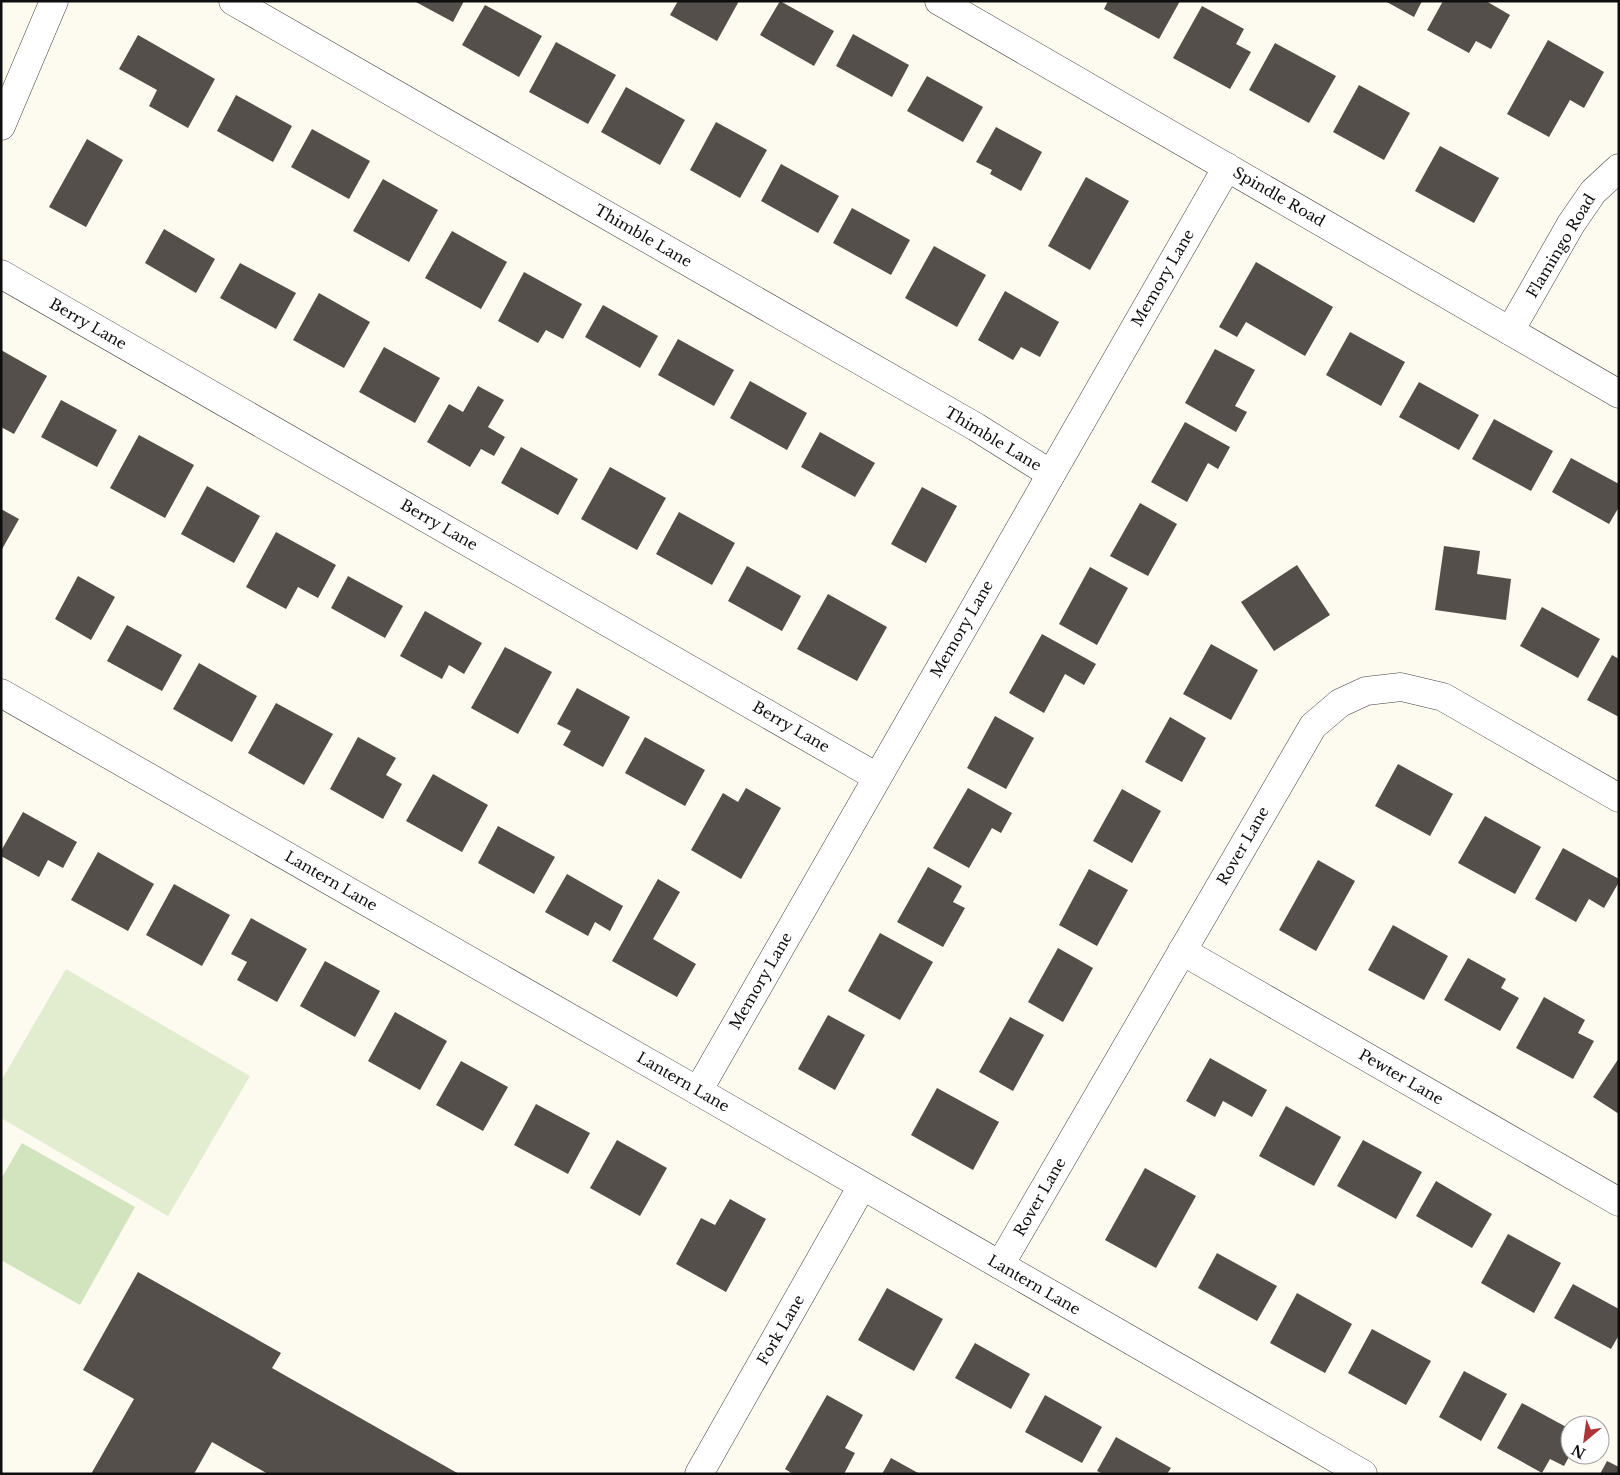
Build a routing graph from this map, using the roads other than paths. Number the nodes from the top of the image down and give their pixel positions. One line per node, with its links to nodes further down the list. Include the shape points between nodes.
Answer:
1 (54, 1): 4 (street)
2 (233, 1): 10 (street, Thimble Lane, via 967,422)
3 (938, 1): 5 (street, Spindle Road)
4 (1, 126)
5 (1227, 167): 8 (street, Spindle Road); 10 (street, Memory Lane)
6 (1619, 168): 8 (street, Flamingo Road, via 1593,192 1571,224)
7 (1, 274): 12 (street, Berry Lane)
8 (1510, 331): 9 (street, Spindle Road)
9 (1619, 394)
10 (1051, 474): 12 (street, Memory Lane)
11 (1, 693): 15 (street, Lantern Lane)
12 (877, 777): 15 (street, Memory Lane)
13 (1619, 798): 14 (street, Rover Lane, via 1443,697 1401,687 1366,692 1340,703 1313,726)
14 (1182, 951): 17 (street, Pewter Lane); 18 (street, Rover Lane)
15 (698, 1091): 16 (street, Lantern Lane)
16 (862, 1186): 18 (street, Lantern Lane); 19 (street, Fork Lane)
17 (1619, 1202)
18 (1000, 1265): 20 (street, Lantern Lane)
19 (699, 1474)
20 (1363, 1474)

